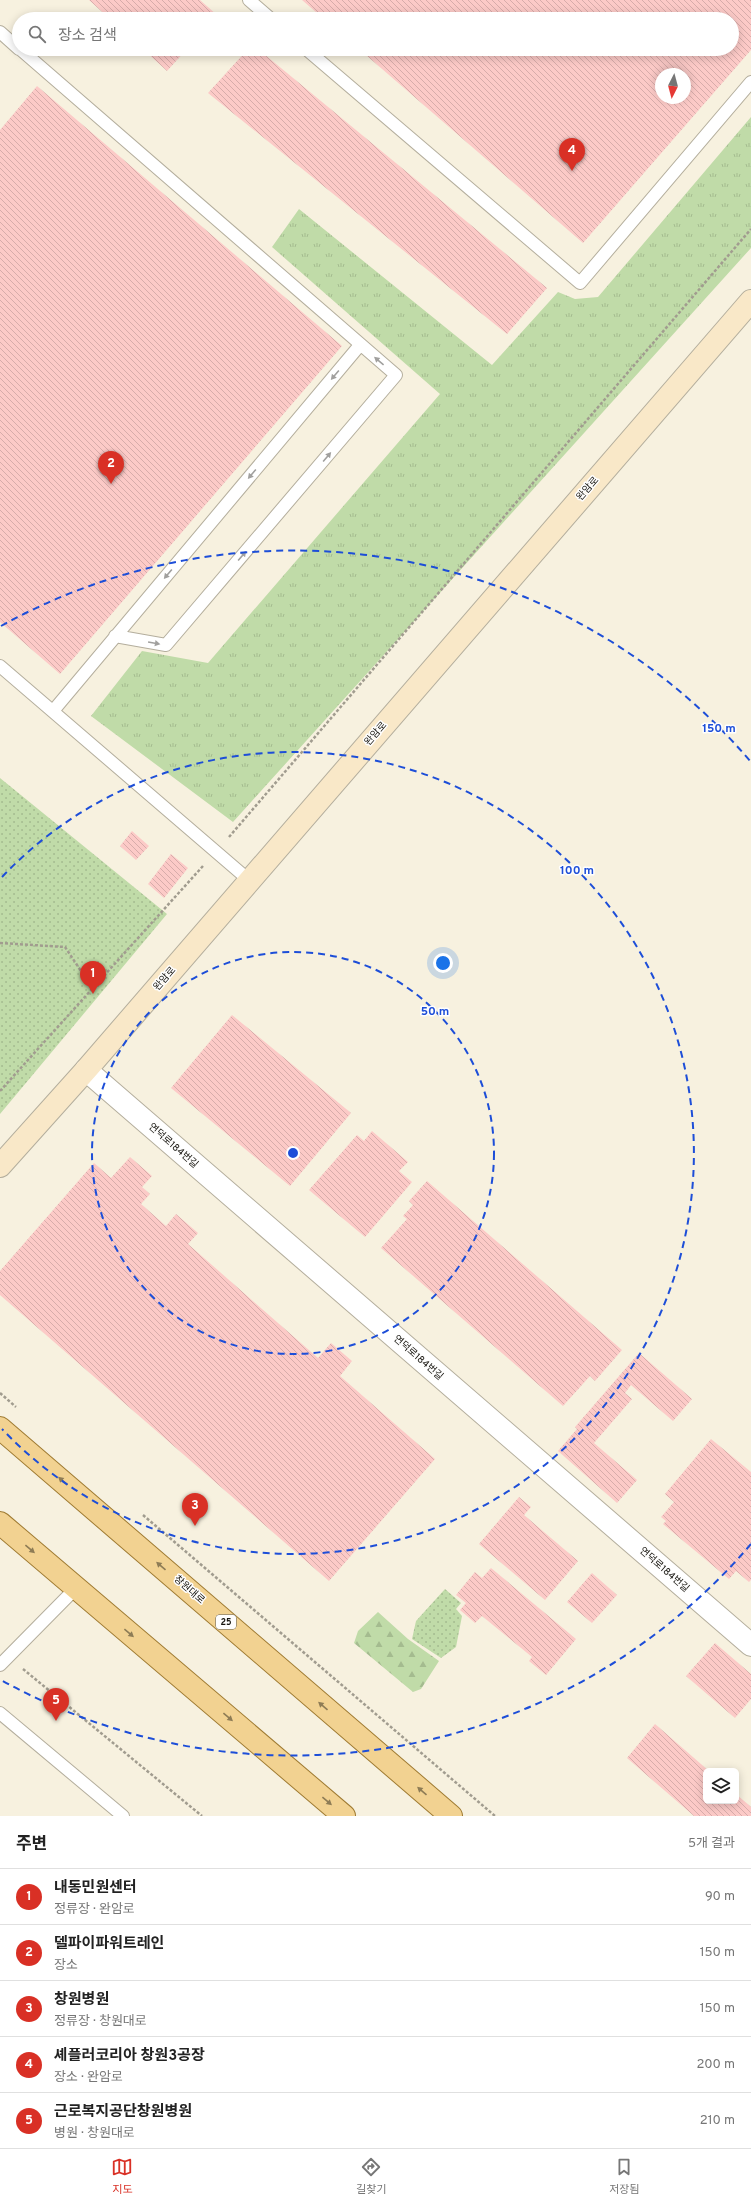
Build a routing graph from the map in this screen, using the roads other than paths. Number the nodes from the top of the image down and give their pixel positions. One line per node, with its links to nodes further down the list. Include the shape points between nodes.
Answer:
1 (249, 0): 2 (lane)
2 (263, 12)
3 (0, 32): 4 (lane)
4 (12, 43)
5 (27, 56): 9 (lane)
6 (314, 56): 7 (lane, via 580,283)
7 (751, 82)
8 (751, 301): 13 (main road, 완암로)
9 (360, 345): 10 (lane, one-way to 10); 10 (lane, one-way to 9, via 166,645 396,375)
10 (116, 636): 12 (lane)
11 (0, 666): 12 (lane)
12 (52, 711): 13 (lane)
13 (250, 881): 14 (main road, 완암로)
14 (86, 1070): 15 (main road, 완암로); 19 (street, 연덕로184번길)
15 (0, 1166)
16 (0, 1428): 24 (main road, 창원대로 / 25, one-way to 16)
17 (0, 1524): 18 (main road, one-way to 18)
18 (76, 1588): 20 (lane); 23 (main road, one-way to 23)
19 (751, 1645)
20 (4, 1661)
21 (0, 1713): 22 (lane)
22 (123, 1816)
23 (344, 1816)
24 (451, 1816)

